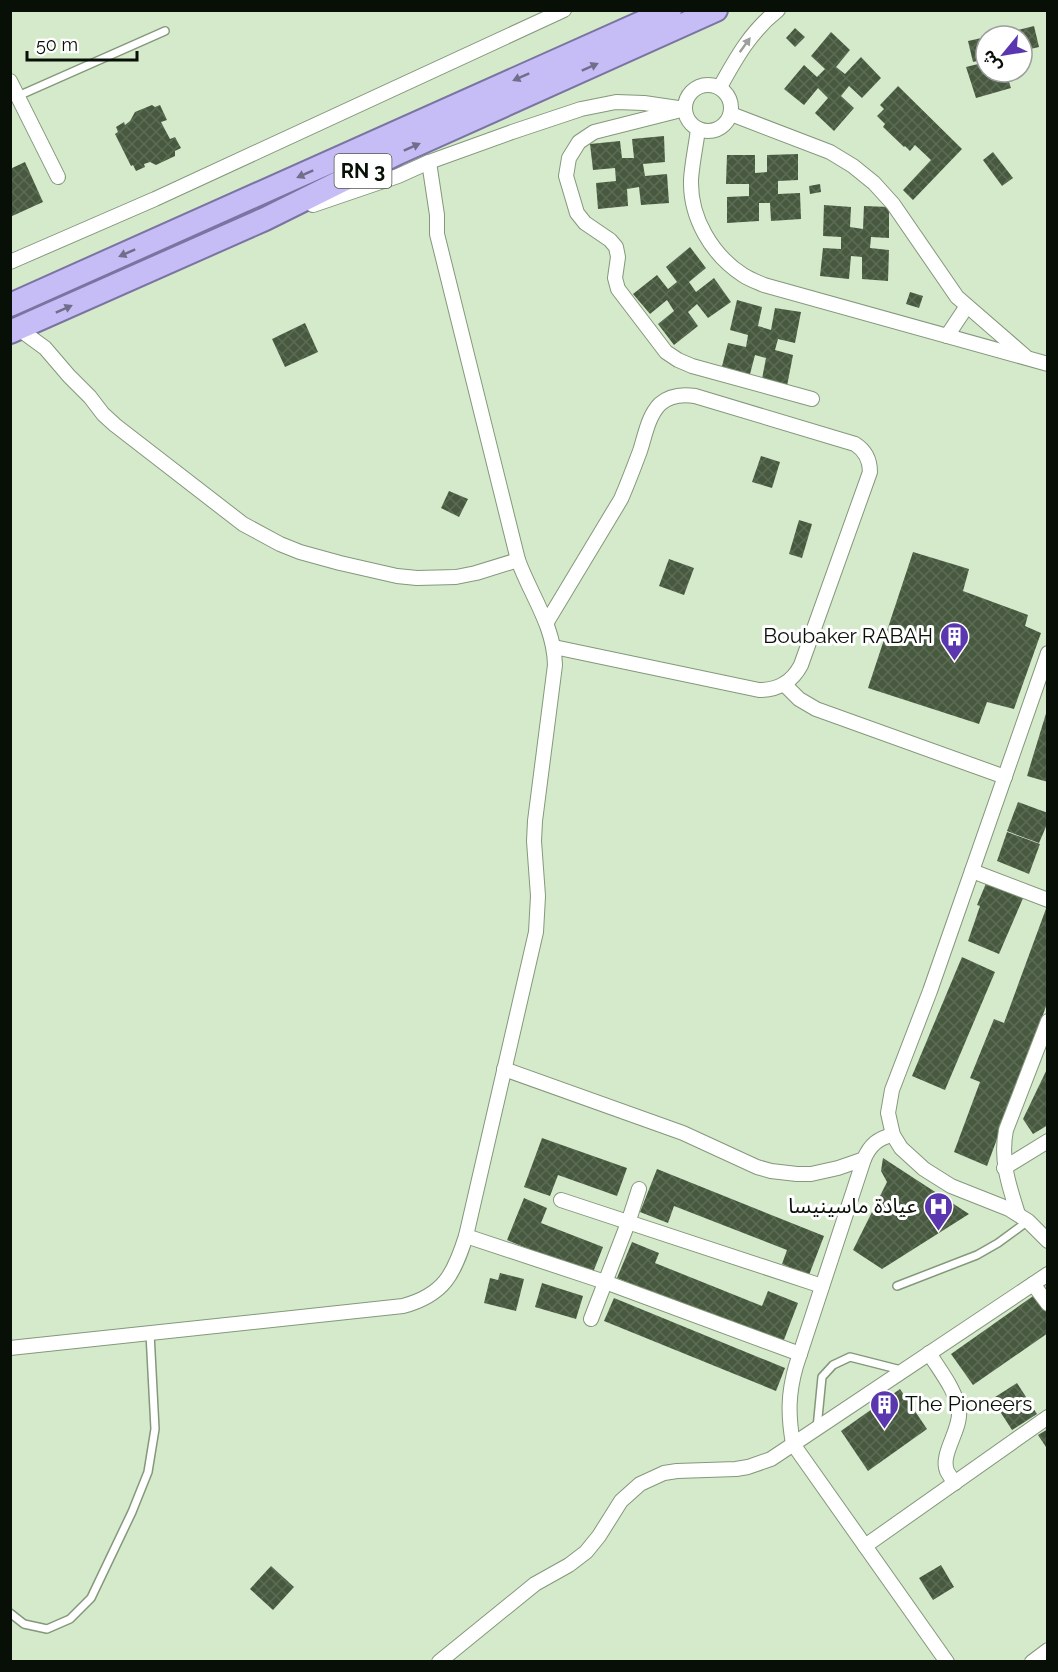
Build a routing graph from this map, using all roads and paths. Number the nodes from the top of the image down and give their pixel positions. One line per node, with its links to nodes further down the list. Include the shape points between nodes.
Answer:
1 (564, 10): 15 (street)
2 (670, 10): 16 (highway, RN 3, one-way to 16)
3 (716, 10): 14 (highway, RN 3, one-way to 3, via 398,153)
4 (778, 10): 7 (street, one-way to 4, via 745,43)
5 (165, 31): 8 (lane)
6 (10, 81): 8 (street)
7 (720, 87): 9 (street, via 710,84 694,89); 10 (street, via 730,99)
8 (18, 96): 13 (street)
9 (685, 109): 11 (street); 12 (street, via 616,102 581,109); 22 (street, via 594,132 579,142 569,158 566,176 577,213 614,243 618,252 618,289 672,357)
10 (731, 114): 11 (street, via 715,130); 17 (street, via 830,152 874,183)
11 (698, 129): 19 (street, via 691,181 693,203 705,235 726,262 764,285)
12 (429, 162): 14 (street, via 398,176); 23 (street, via 437,234)
13 (58, 177)
14 (265, 219): 18 (highway, RN 3, one-way to 14)
15 (10, 262)
16 (10, 305)
17 (967, 306): 19 (street); 20 (street)
18 (15, 331): 23 (street, via 45,348 123,432 243,524 280,544 320,559 417,578 456,577)
19 (947, 336): 20 (street)
20 (1028, 359): 21 (street)
21 (1047, 364)
22 (812, 399)
23 (518, 560): 24 (street)
24 (547, 622): 25 (street); 27 (street, via 621,499 655,411 672,396 695,396 855,444 869,461 870,472 801,665)
25 (554, 647): 27 (street, via 759,690); 32 (street, via 535,821 536,933)
26 (1047, 654): 28 (street)
27 (784, 684): 28 (street, via 816,709)
28 (1005, 777): 29 (street)
29 (972, 871): 30 (street); 33 (street, via 892,1090 888,1113)
30 (1047, 900)
31 (1047, 1022): 36 (street, via 1006,1130)
32 (504, 1069): 35 (street, via 683,1133 771,1171 811,1174); 41 (street)
33 (893, 1135): 35 (street, via 878,1140); 39 (street, via 911,1159 937,1178)
34 (1047, 1141): 36 (street)
35 (864, 1159): 46 (street)
36 (1004, 1168): 39 (street)
37 (639, 1189): 40 (street)
38 (561, 1200): 40 (street)
39 (1023, 1218): 42 (street); 47 (lane, via 998,1243 977,1255)
40 (628, 1223): 44 (street); 46 (street)
41 (466, 1236): 44 (street); 50 (street, via 449,1277 415,1302)
42 (1047, 1241)
43 (1047, 1274): 45 (street)
44 (605, 1282): 49 (street); 53 (street)
45 (1033, 1284): 48 (street); 52 (street)
46 (822, 1286): 53 (street)
47 (897, 1286)
48 (1047, 1304)
49 (591, 1319)
50 (150, 1333): 51 (street); 60 (lane, via 155,1429 148,1472 91,1598 70,1619 47,1629 24,1624)
51 (10, 1348)
52 (929, 1353): 54 (street); 58 (street, via 955,1395 959,1414 946,1469)
53 (800, 1354): 57 (street, via 789,1405)
54 (902, 1371): 56 (street); 56 (lane, via 850,1357 833,1365 822,1377)
55 (1047, 1417): 58 (street)
56 (817, 1428): 57 (street)
57 (793, 1444): 59 (street); 62 (street, via 771,1459 748,1467 664,1473 640,1484 621,1501 586,1552 535,1584)
58 (955, 1483): 59 (street)
59 (865, 1546): 63 (street)
60 (10, 1613)
61 (1047, 1650): 64 (street)
62 (439, 1662)
63 (947, 1662)
64 (1032, 1662)

